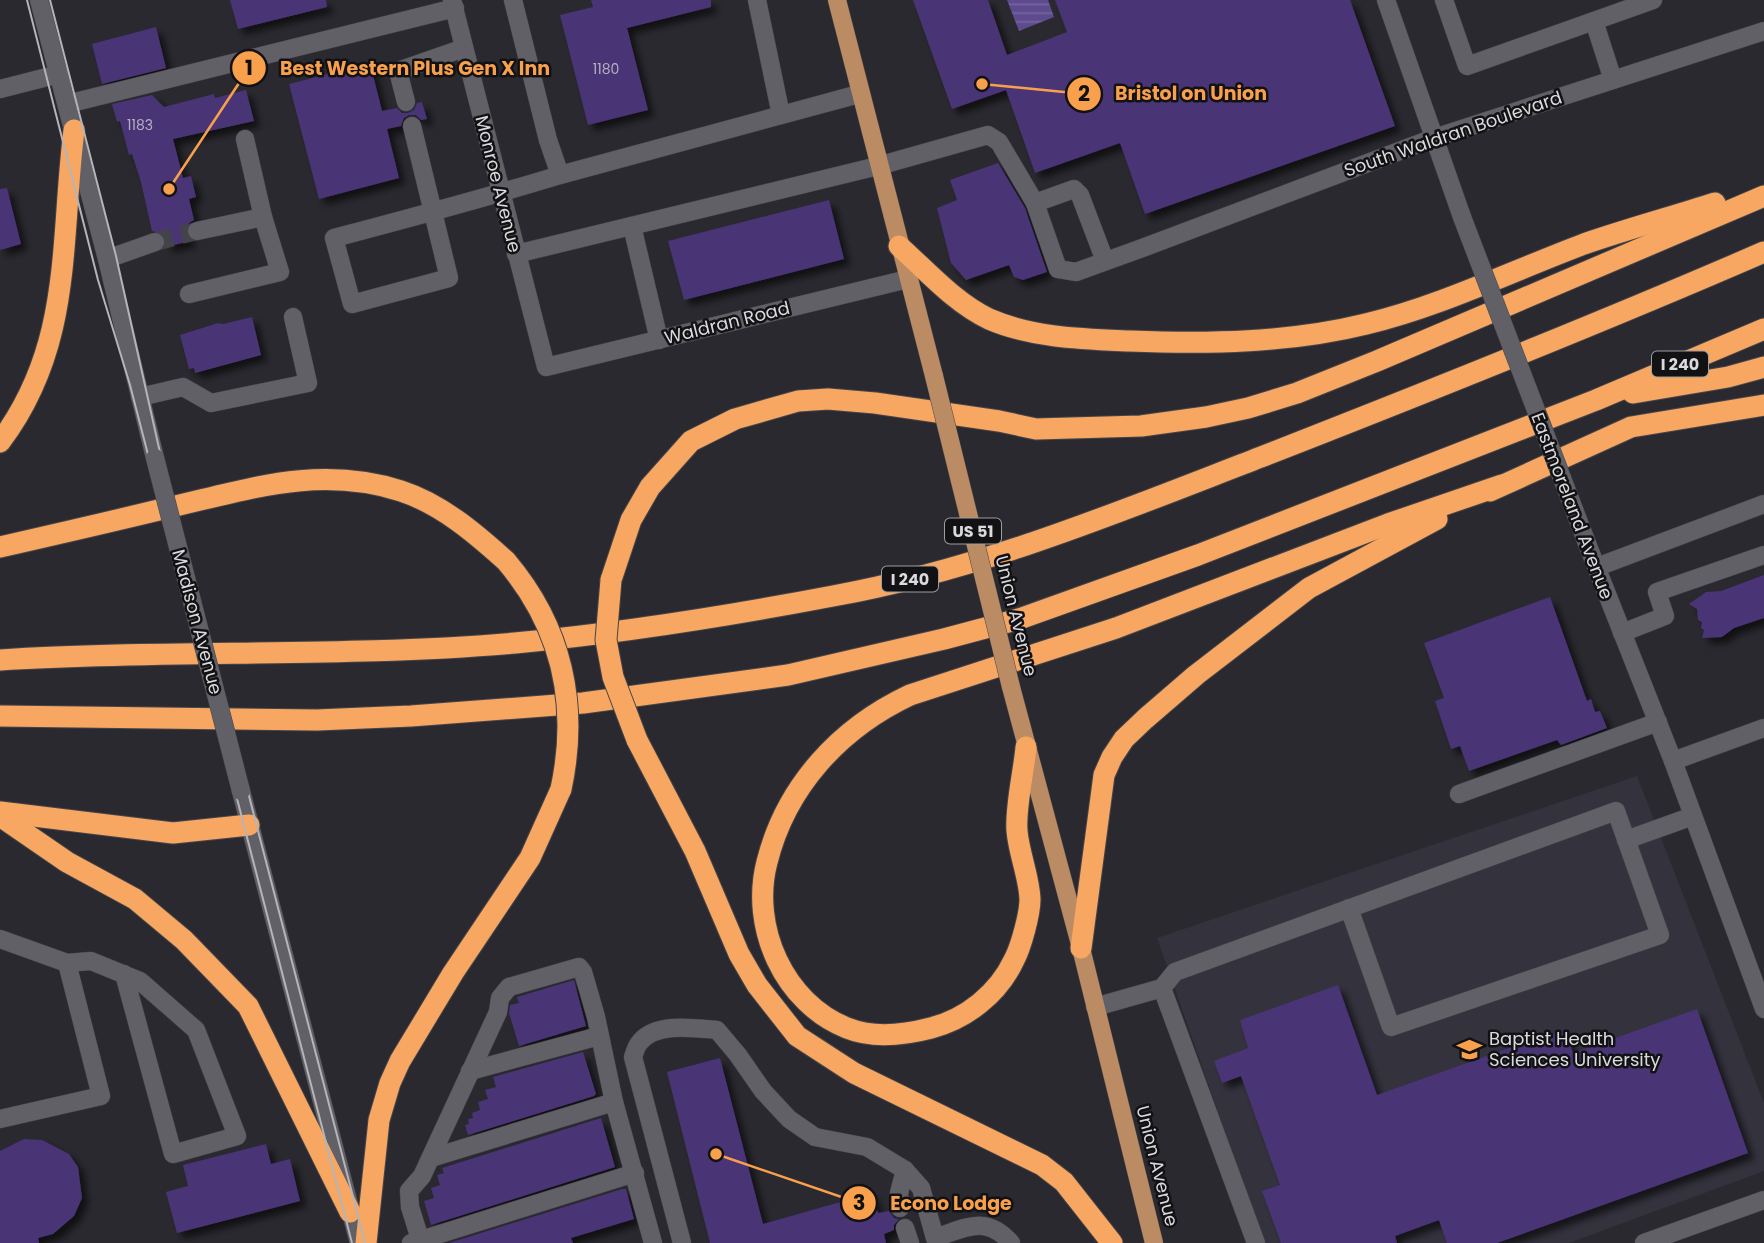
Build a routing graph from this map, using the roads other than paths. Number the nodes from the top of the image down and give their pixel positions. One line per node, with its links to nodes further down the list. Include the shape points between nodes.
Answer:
1 (39, 0): 12 (street, Madison Avenue)
2 (513, 0): 24 (street)
3 (757, 0): 18 (street)
4 (836, 0): 15 (main road, Union Avenue / US 51)
5 (1386, 0): 21 (street, Eastmoreland Avenue)
6 (1444, 0): 9 (street, via 1468,66)
7 (1654, 0): 9 (street)
8 (454, 4): 11 (street, Monroe Avenue); 17 (street)
9 (1594, 21): 13 (street)
10 (1764, 31): 13 (street, South Waldran Boulevard)
11 (464, 48): 16 (street, via 398,71); 26 (street, Monroe Avenue)
12 (59, 74): 14 (street); 17 (street, Madison Avenue)
13 (1613, 80): 21 (street, South Waldran Boulevard)
14 (0, 89)
15 (859, 94): 18 (street); 23 (main road, Union Avenue / US 51)
16 (405, 102)
17 (67, 104): 20 (street, Madison Avenue)
18 (781, 115): 24 (street)
19 (412, 126): 29 (street)
20 (74, 130): 37 (street, Madison Avenue); 49 (highway, via 63,276 47,352 33,387)
21 (1434, 138): 38 (street, South Waldran Boulevard); 54 (street, Eastmoreland Avenue, bridge)
22 (245, 139): 30 (street)
23 (878, 166): 28 (street, via 988,135 999,142); 31 (street); 34 (main road, Union Avenue / US 51)
24 (561, 175): 26 (street)
25 (1764, 188): 34 (highway, via 1586,244 1419,309 1327,333 1271,340 1137,341 1029,332 971,309)
26 (501, 194): 29 (street); 36 (street, Monroe Avenue)
27 (1764, 196): 93 (highway, bridge, via 1366,366 1248,408 1141,426 1036,429 875,403 798,401 735,419 691,441 650,487 631,520 611,579 606,639 610,665 638,740 757,985 797,1036 854,1073 1042,1165 1064,1182)
28 (1035, 203): 38 (street, South Waldran Boulevard, via 1058,269 1076,272); 38 (street, via 1074,189)
29 (432, 212): 29 (street, via 334,238 352,304 449,278)
30 (263, 217): 32 (street); 40 (street, via 280,272)
31 (632, 226): 36 (street); 43 (street)
32 (197, 231)
33 (155, 242): 37 (street)
34 (899, 246): 39 (main road, Union Avenue / US 51)
35 (1764, 252): 56 (highway, I 240, via 1403,401 1083,526 950,571 837,596 642,628 513,643)
36 (516, 254): 44 (street, Monroe Avenue)
37 (107, 259): 46 (street, Madison Avenue)
38 (1105, 261)
39 (908, 279): 43 (street, Waldran Road); 60 (main road, Union Avenue / US 51, bridge)
40 (189, 294)
41 (293, 317): 46 (street, via 308,383 211,403 183,387)
42 (1764, 329): 47 (highway, I 240)
43 (659, 340): 44 (street, Waldran Road)
44 (546, 367)
45 (1764, 367): 47 (highway)
46 (140, 397): 65 (street, Madison Avenue, bridge)
47 (1596, 400): 57 (highway, I 240, via 1198,555 1019,619 788,675 583,704 411,716 317,720)
48 (1764, 405): 50 (highway, via 1630,427)
49 (0, 442)
50 (1502, 485): 60 (highway, via 1116,628 910,695 864,722 820,759 800,787 766,865 764,916 780,970 817,1012 848,1029 894,1035 963,1016 1000,984 1014,960 1030,900 1017,829); 69 (highway, via 1309,587 1196,675 1124,739 1104,775)
51 (1764, 504): 54 (street)
52 (0, 547): 89 (highway, bridge, via 279,482 344,480 403,491 456,519 506,561 536,602 559,657 567,698 569,731 561,789 530,858 453,973 390,1083 379,1120)
53 (1764, 555): 55 (street, via 1657,592 1665,616)
54 (1597, 567): 55 (street, Eastmoreland Avenue)
55 (1622, 633): 58 (street, Eastmoreland Avenue)
56 (0, 660)
57 (0, 716)
58 (1658, 722): 61 (street, Eastmoreland Avenue); 62 (street)
59 (1764, 727): 61 (street)
60 (1027, 747): 69 (main road, Union Avenue / US 51)
61 (1673, 761): 64 (street, Eastmoreland Avenue)
62 (1459, 794)
63 (0, 814): 65 (highway, via 173,833); 85 (highway, via 67,862 135,899 184,940 248,1006)
64 (1693, 816): 66 (street); 72 (street, Eastmoreland Avenue)
65 (249, 825): 85 (street, Madison Avenue)
66 (1626, 840): 67 (street, via 1616,811); 67 (street, via 1660,934 1391,1027)
67 (1349, 908): 73 (street, via 1175,972)
68 (0, 939): 70 (street)
69 (1081, 948): 74 (main road, Union Avenue / US 51)
70 (66, 962): 71 (street, via 91,961); 79 (street, via 101,1096)
71 (124, 974): 71 (street, via 140,981 196,1030 237,1136 173,1154)
72 (1759, 979): 75 (street, Eastmoreland Avenue)
73 (1162, 988): 74 (street); 95 (street)
74 (1095, 1007): 94 (main road, Union Avenue / US 51)
75 (1764, 1009)
76 (599, 1036): 77 (street); 77 (street, via 579,967 509,987 500,998); 78 (street)
77 (470, 1071): 80 (street)
78 (614, 1102): 80 (street); 82 (street)
79 (0, 1119)
80 (431, 1158): 86 (street, via 409,1191)
81 (905, 1170): 84 (street); 87 (street, via 921,1188); 91 (street, via 867,1147 815,1137 789,1119 717,1030 669,1029 649,1034 633,1057)
82 (635, 1173): 86 (street); 90 (street)
83 (1764, 1200): 96 (street)
84 (900, 1208)
85 (350, 1212): 88 (street, Madison Avenue)
86 (415, 1241)
87 (932, 1241): 92 (street, via 978,1224 1002,1232)
88 (359, 1243)
89 (366, 1243)
90 (653, 1243)
91 (681, 1243)
92 (1011, 1243)
93 (1112, 1243)
94 (1154, 1243)
95 (1256, 1243)
96 (1644, 1243)

